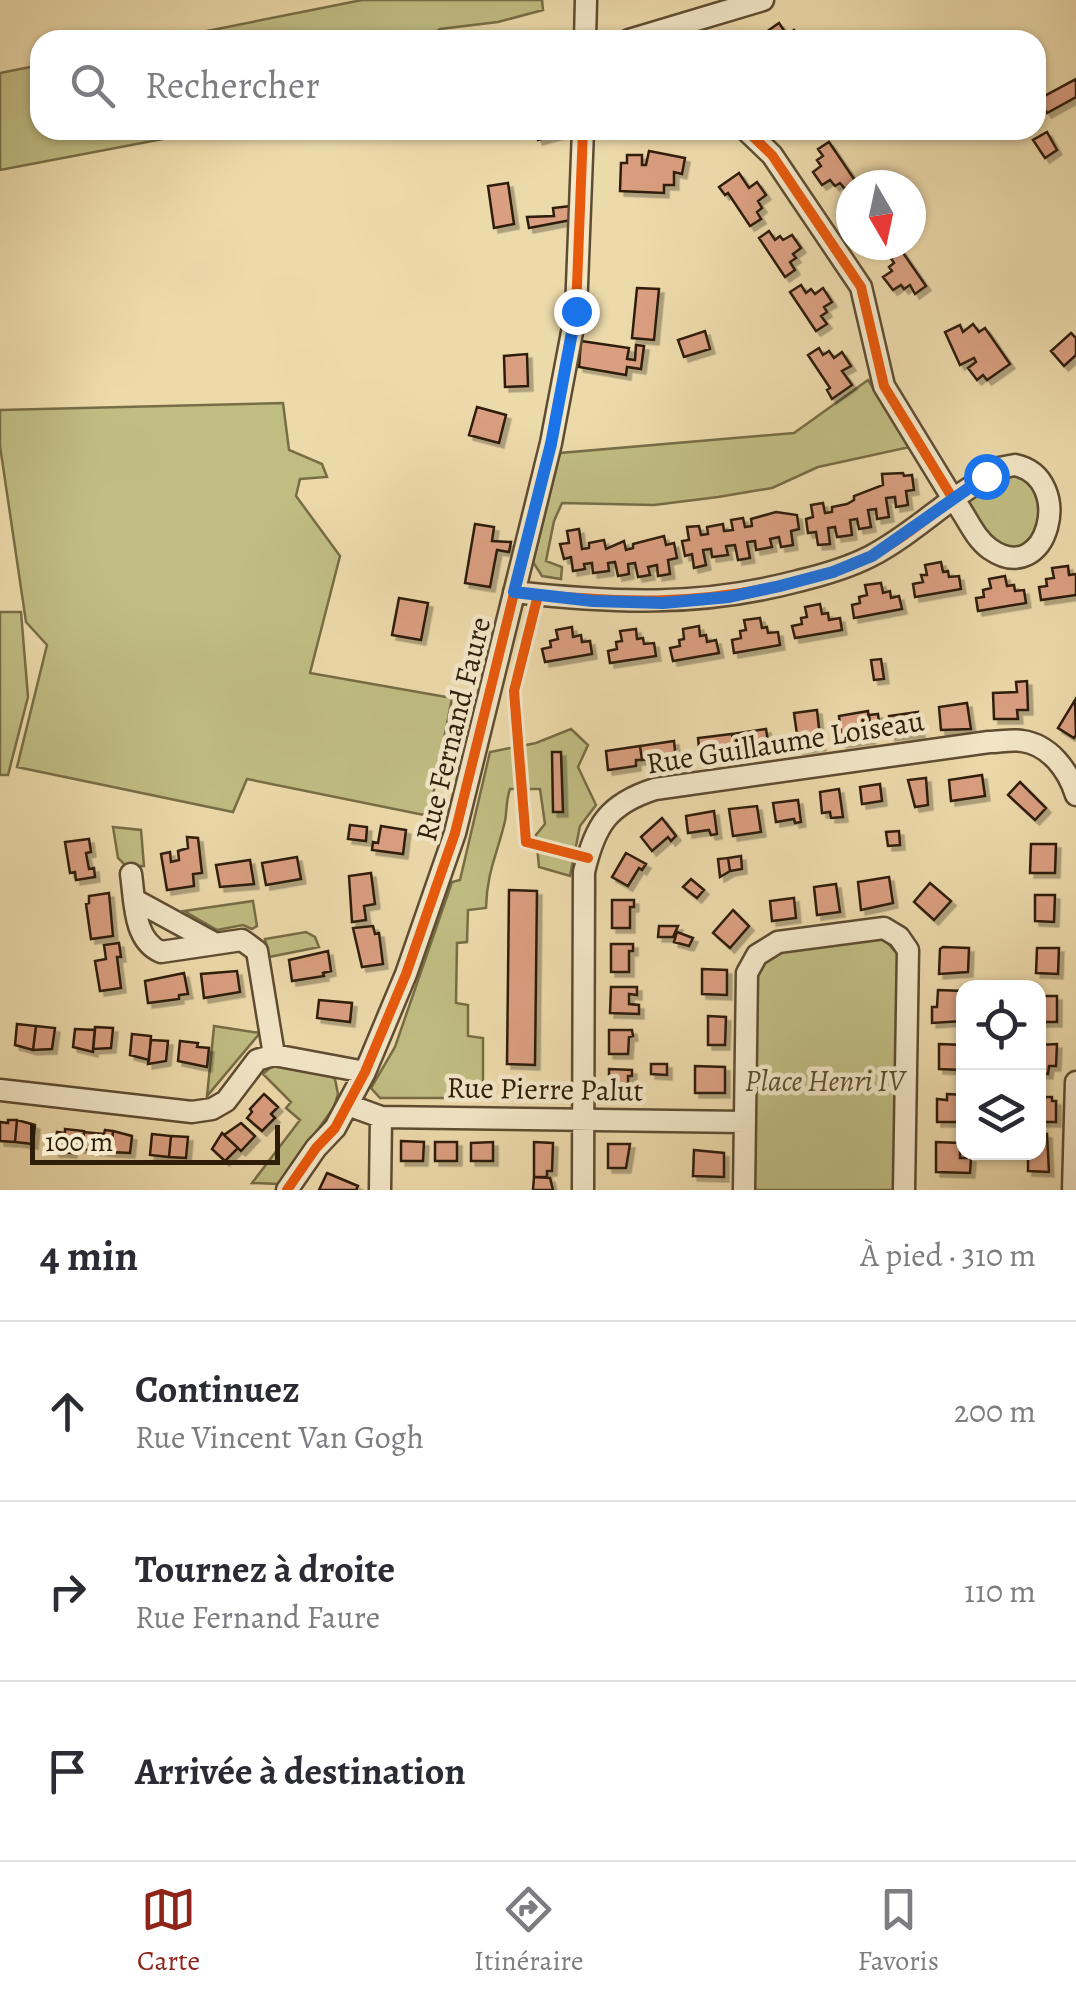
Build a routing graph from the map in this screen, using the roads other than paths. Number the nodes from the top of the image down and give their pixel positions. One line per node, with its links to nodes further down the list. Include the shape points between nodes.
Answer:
1 (586, 0): 3 (street)
2 (763, 0): 4 (street)
3 (585, 30)
4 (678, 30)
5 (582, 140): 8 (street, Rue Fernand Faure, via 576,311)
6 (756, 140): 7 (street, via 862,287 884,386)
7 (953, 498): 7 (street, via 978,537 1003,555 1034,553 1061,518 1060,501 1044,475 1015,465); 8 (street, via 872,556 729,597 663,603)
8 (514, 592): 14 (street, Rue Fernand Faure, via 455,833)
9 (1076, 795): 19 (street, Rue Guillaume Loiseau, via 1055,756 1023,740 630,797 604,819 584,872)
10 (131, 874): 11 (street)
11 (135, 900): 12 (street); 12 (street, via 141,936 150,947 162,952)
12 (214, 942): 13 (street, via 242,940 257,951)
13 (274, 1054): 14 (street); 16 (street, via 258,1060 226,1102 192,1112)
14 (365, 1072): 17 (street, Rue Fernand Faure)
15 (1076, 1082): 26 (street)
16 (0, 1090)
17 (348, 1105): 18 (street, Rue Pierre Palut); 21 (street, Rue Fernand Faure)
18 (381, 1116): 19 (street, Rue Pierre Palut); 22 (street)
19 (582, 1119): 20 (street, Rue Pierre Palut); 23 (street, Rue Guillaume Loiseau)
20 (744, 1122): 24 (street); 25 (street, via 748,973 757,956 778,942 884,928 908,950)
21 (287, 1190)
22 (380, 1190)
23 (583, 1190)
24 (744, 1190)
25 (904, 1190)
26 (1073, 1190)

